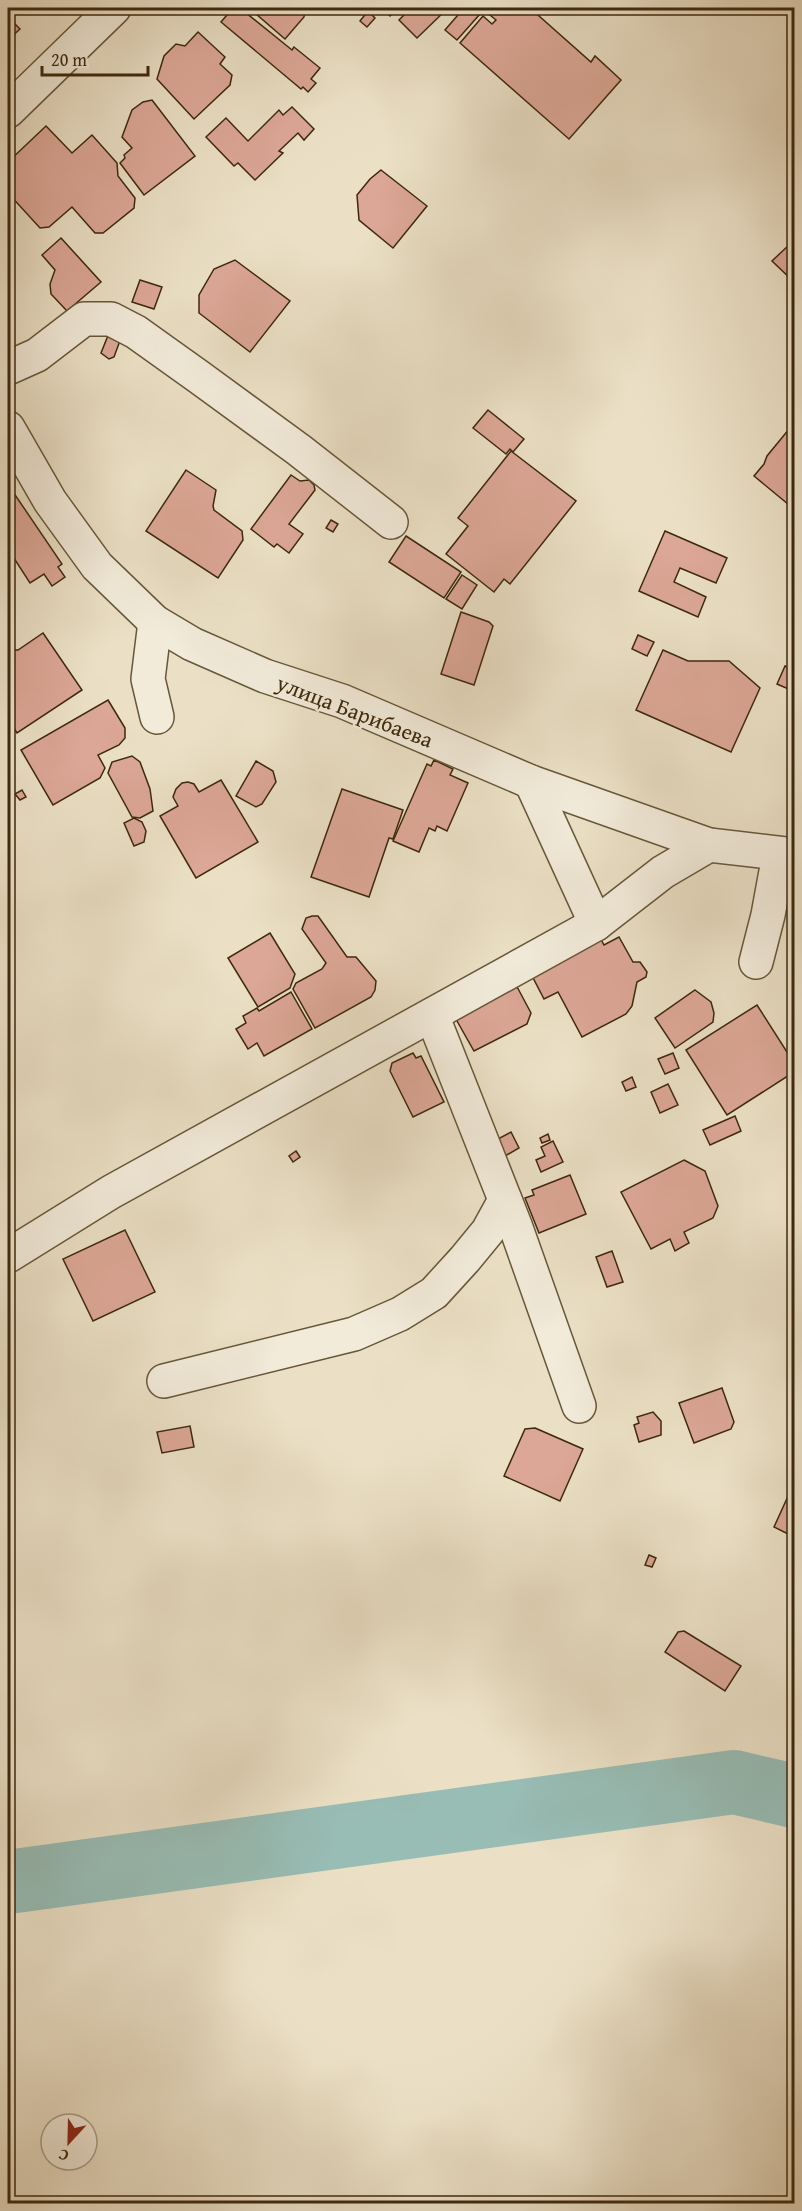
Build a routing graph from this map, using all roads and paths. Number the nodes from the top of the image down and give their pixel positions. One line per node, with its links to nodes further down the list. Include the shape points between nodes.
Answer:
1 (114, 8): 2 (street)
2 (8, 111)
3 (8, 368): 5 (street, via 37,355 84,319 111,319 199,377)
4 (8, 428): 6 (street, улица Барибаева, via 50,501 97,566)
5 (391, 522)
6 (155, 622): 7 (street, via 148,679); 8 (street, улица Барибаева, via 192,644 265,676 342,701)
7 (157, 717)
8 (531, 782): 9 (street, улица Барибаева); 11 (street)
9 (709, 845): 10 (street, улица Барибаева); 11 (street, via 663,872)
10 (787, 855): 12 (street)
11 (596, 924): 13 (street)
12 (756, 962)
13 (432, 1015): 14 (street); 15 (street, via 111,1192)
14 (505, 1200): 16 (street, via 488,1231 434,1293 400,1314 354,1334); 17 (street)
15 (8, 1256)
16 (164, 1381)
17 (579, 1406)

